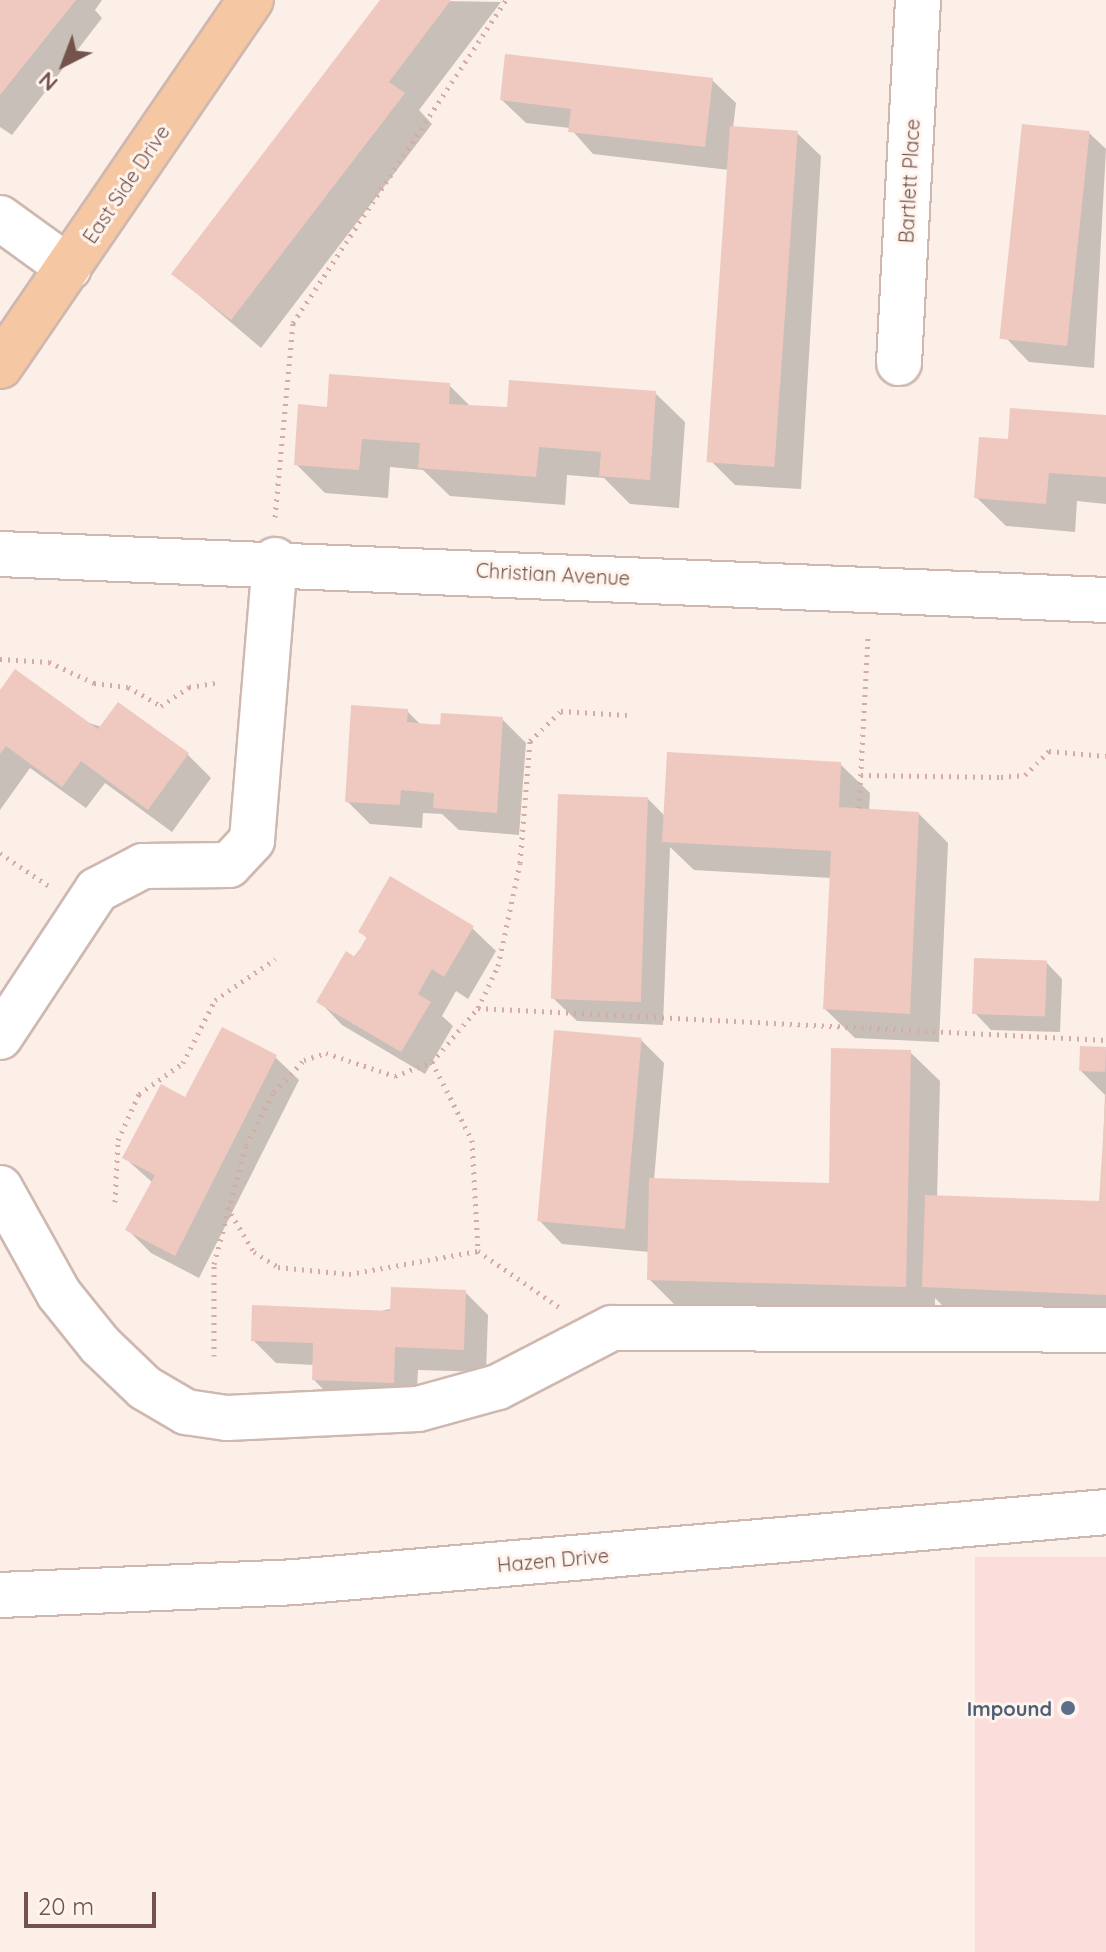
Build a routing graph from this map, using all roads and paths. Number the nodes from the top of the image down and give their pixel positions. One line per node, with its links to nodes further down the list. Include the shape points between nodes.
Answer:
1 (251, 0): 5 (main road, East Side Drive)
2 (506, 0): 8 (path, via 293,323)
3 (918, 0): 6 (street, Bartlett Place)
4 (0, 218): 5 (street)
5 (69, 268): 7 (main road, East Side Drive)
6 (899, 363)
7 (0, 366)
8 (275, 539): 9 (street, Christian Avenue); 10 (street, Christian Avenue); 22 (street, via 252,840 229,865 143,866 97,890)
9 (0, 554)
10 (1106, 600)
11 (868, 634): 16 (path)
12 (0, 659): 13 (path, via 49,662 94,683 128,687 161,706)
13 (204, 682)
14 (627, 715): 21 (path, via 561,711 530,741 513,902 498,966)
15 (1106, 756): 16 (path, via 1049,751 1025,775 1001,777)
16 (861, 775): 17 (path)
17 (859, 808)
18 (0, 853): 19 (path)
19 (25, 870)
20 (275, 959): 26 (path, via 215,1000 183,1063 139,1094 118,1140)
21 (478, 1008): 23 (path); 24 (path)
22 (0, 1037)
23 (1106, 1040)
24 (432, 1062): 27 (path, via 395,1076 372,1073 339,1054 304,1060 267,1105); 28 (path, via 472,1140)
25 (0, 1188): 30 (street, via 43,1268 100,1345 145,1388 186,1412 227,1418 418,1409 498,1387)
26 (115, 1202)
27 (227, 1206): 28 (path, via 254,1252 312,1275); 31 (path, via 214,1264)
28 (478, 1251): 30 (path)
29 (1106, 1330): 30 (street, via 846,1325)
30 (598, 1334)
31 (214, 1356)
32 (1106, 1512): 33 (street, Hazen Drive, via 295,1582)
33 (0, 1595)

